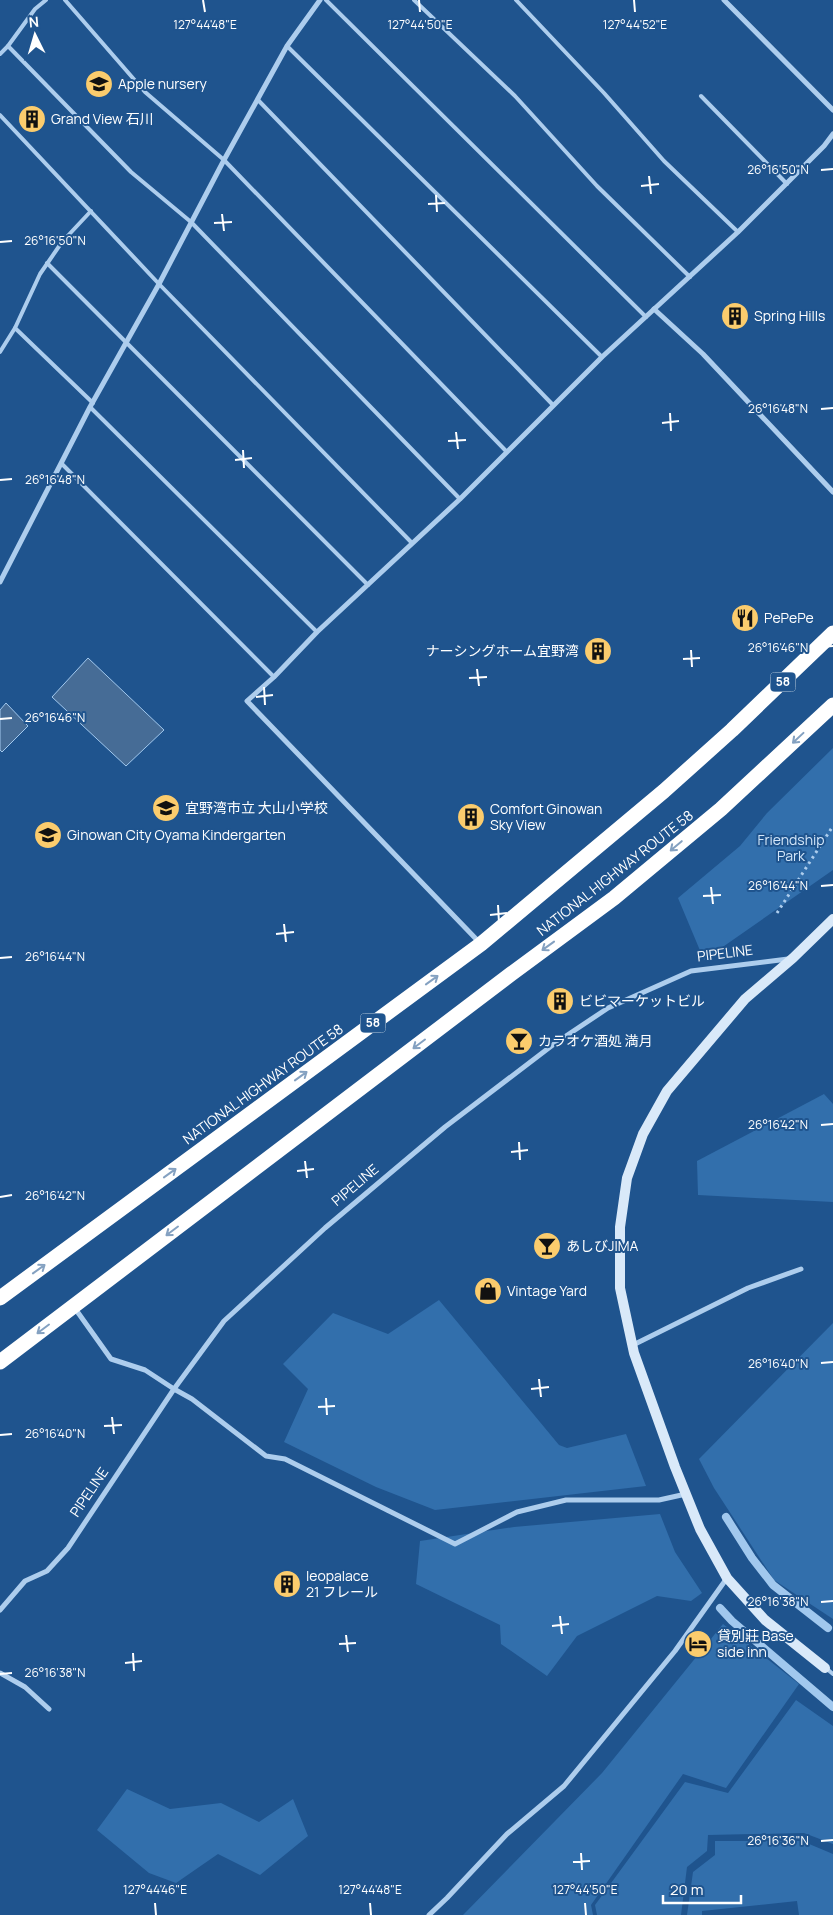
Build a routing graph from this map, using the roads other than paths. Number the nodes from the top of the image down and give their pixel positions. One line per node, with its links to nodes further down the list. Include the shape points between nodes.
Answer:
1 (46, 0): 8 (lane)
2 (65, 0): 16 (lane, via 145,92)
3 (320, 0): 9 (street)
4 (326, 0): 25 (lane)
5 (414, 0): 22 (lane, via 515,96 597,186)
6 (516, 0): 20 (lane, via 604,92 664,161)
7 (724, 0): 13 (street)
8 (8, 46): 10 (lane); 19 (lane, via 132,172)
9 (287, 46): 12 (street); 29 (lane)
10 (0, 54)
11 (701, 96): 17 (lane)
12 (258, 100): 16 (street); 31 (lane)
13 (833, 110)
14 (0, 115): 18 (lane)
15 (833, 134): 17 (street)
16 (224, 160): 19 (street); 32 (lane)
17 (787, 184): 20 (street)
18 (91, 211): 21 (lane); 23 (lane)
19 (191, 222): 23 (street); 35 (lane)
20 (738, 232): 22 (street)
21 (47, 263): 26 (lane); 27 (lane)
22 (690, 278): 24 (street)
23 (160, 284): 27 (street); 36 (lane)
24 (654, 309): 25 (street); 34 (street, via 703,354)
25 (646, 317): 29 (street)
26 (15, 328): 28 (lane); 30 (lane)
27 (127, 342): 30 (street); 38 (lane)
28 (0, 352)
29 (602, 357): 31 (street)
30 (92, 405): 33 (street); 39 (lane)
31 (553, 406): 32 (street)
32 (506, 451): 35 (street)
33 (62, 464): 37 (street); 41 (lane)
34 (833, 492)
35 (460, 499): 36 (street)
36 (412, 543): 38 (street)
37 (0, 582)
38 (368, 585): 39 (street)
39 (317, 632): 41 (street)
40 (833, 633): 44 (highway, NATIONAL HIGHWAY ROUTE 58 / 58, via 664,791)
41 (274, 677): 44 (street, via 248,701)
42 (833, 704): 48 (highway, NATIONAL HIGHWAY ROUTE 58, one-way to 48, via 721,809 614,898)
43 (833, 920): 45 (street)
44 (481, 944): 47 (highway, NATIONAL HIGHWAY ROUTE 58 / 58, one-way to 44)
45 (793, 958): 49 (street, via 745,999 667,1091 643,1134 627,1178 620,1227 620,1288); 51 (street, PIPELINE, via 690,971 608,1008 554,1044 445,1127 325,1228 224,1321)
46 (801, 1269): 49 (street, via 748,1288)
47 (0, 1298)
48 (74, 1306): 50 (highway, NATIONAL HIGHWAY ROUTE 58, one-way to 50); 51 (street, via 111,1359 145,1370)
49 (632, 1345): 52 (street)
50 (0, 1362)
51 (174, 1389): 52 (street, via 192,1398 266,1456 285,1459 455,1544 518,1512 566,1500 659,1500); 54 (street, PIPELINE, via 68,1548 47,1571 25,1581)
52 (686, 1494): 53 (street, via 700,1529)
53 (727, 1578): 55 (street, via 765,1620); 58 (street, via 675,1650 564,1786 507,1834)
54 (0, 1610)
55 (829, 1671)
56 (0, 1673): 57 (street, via 25,1687)
57 (49, 1709)
58 (430, 1915)

